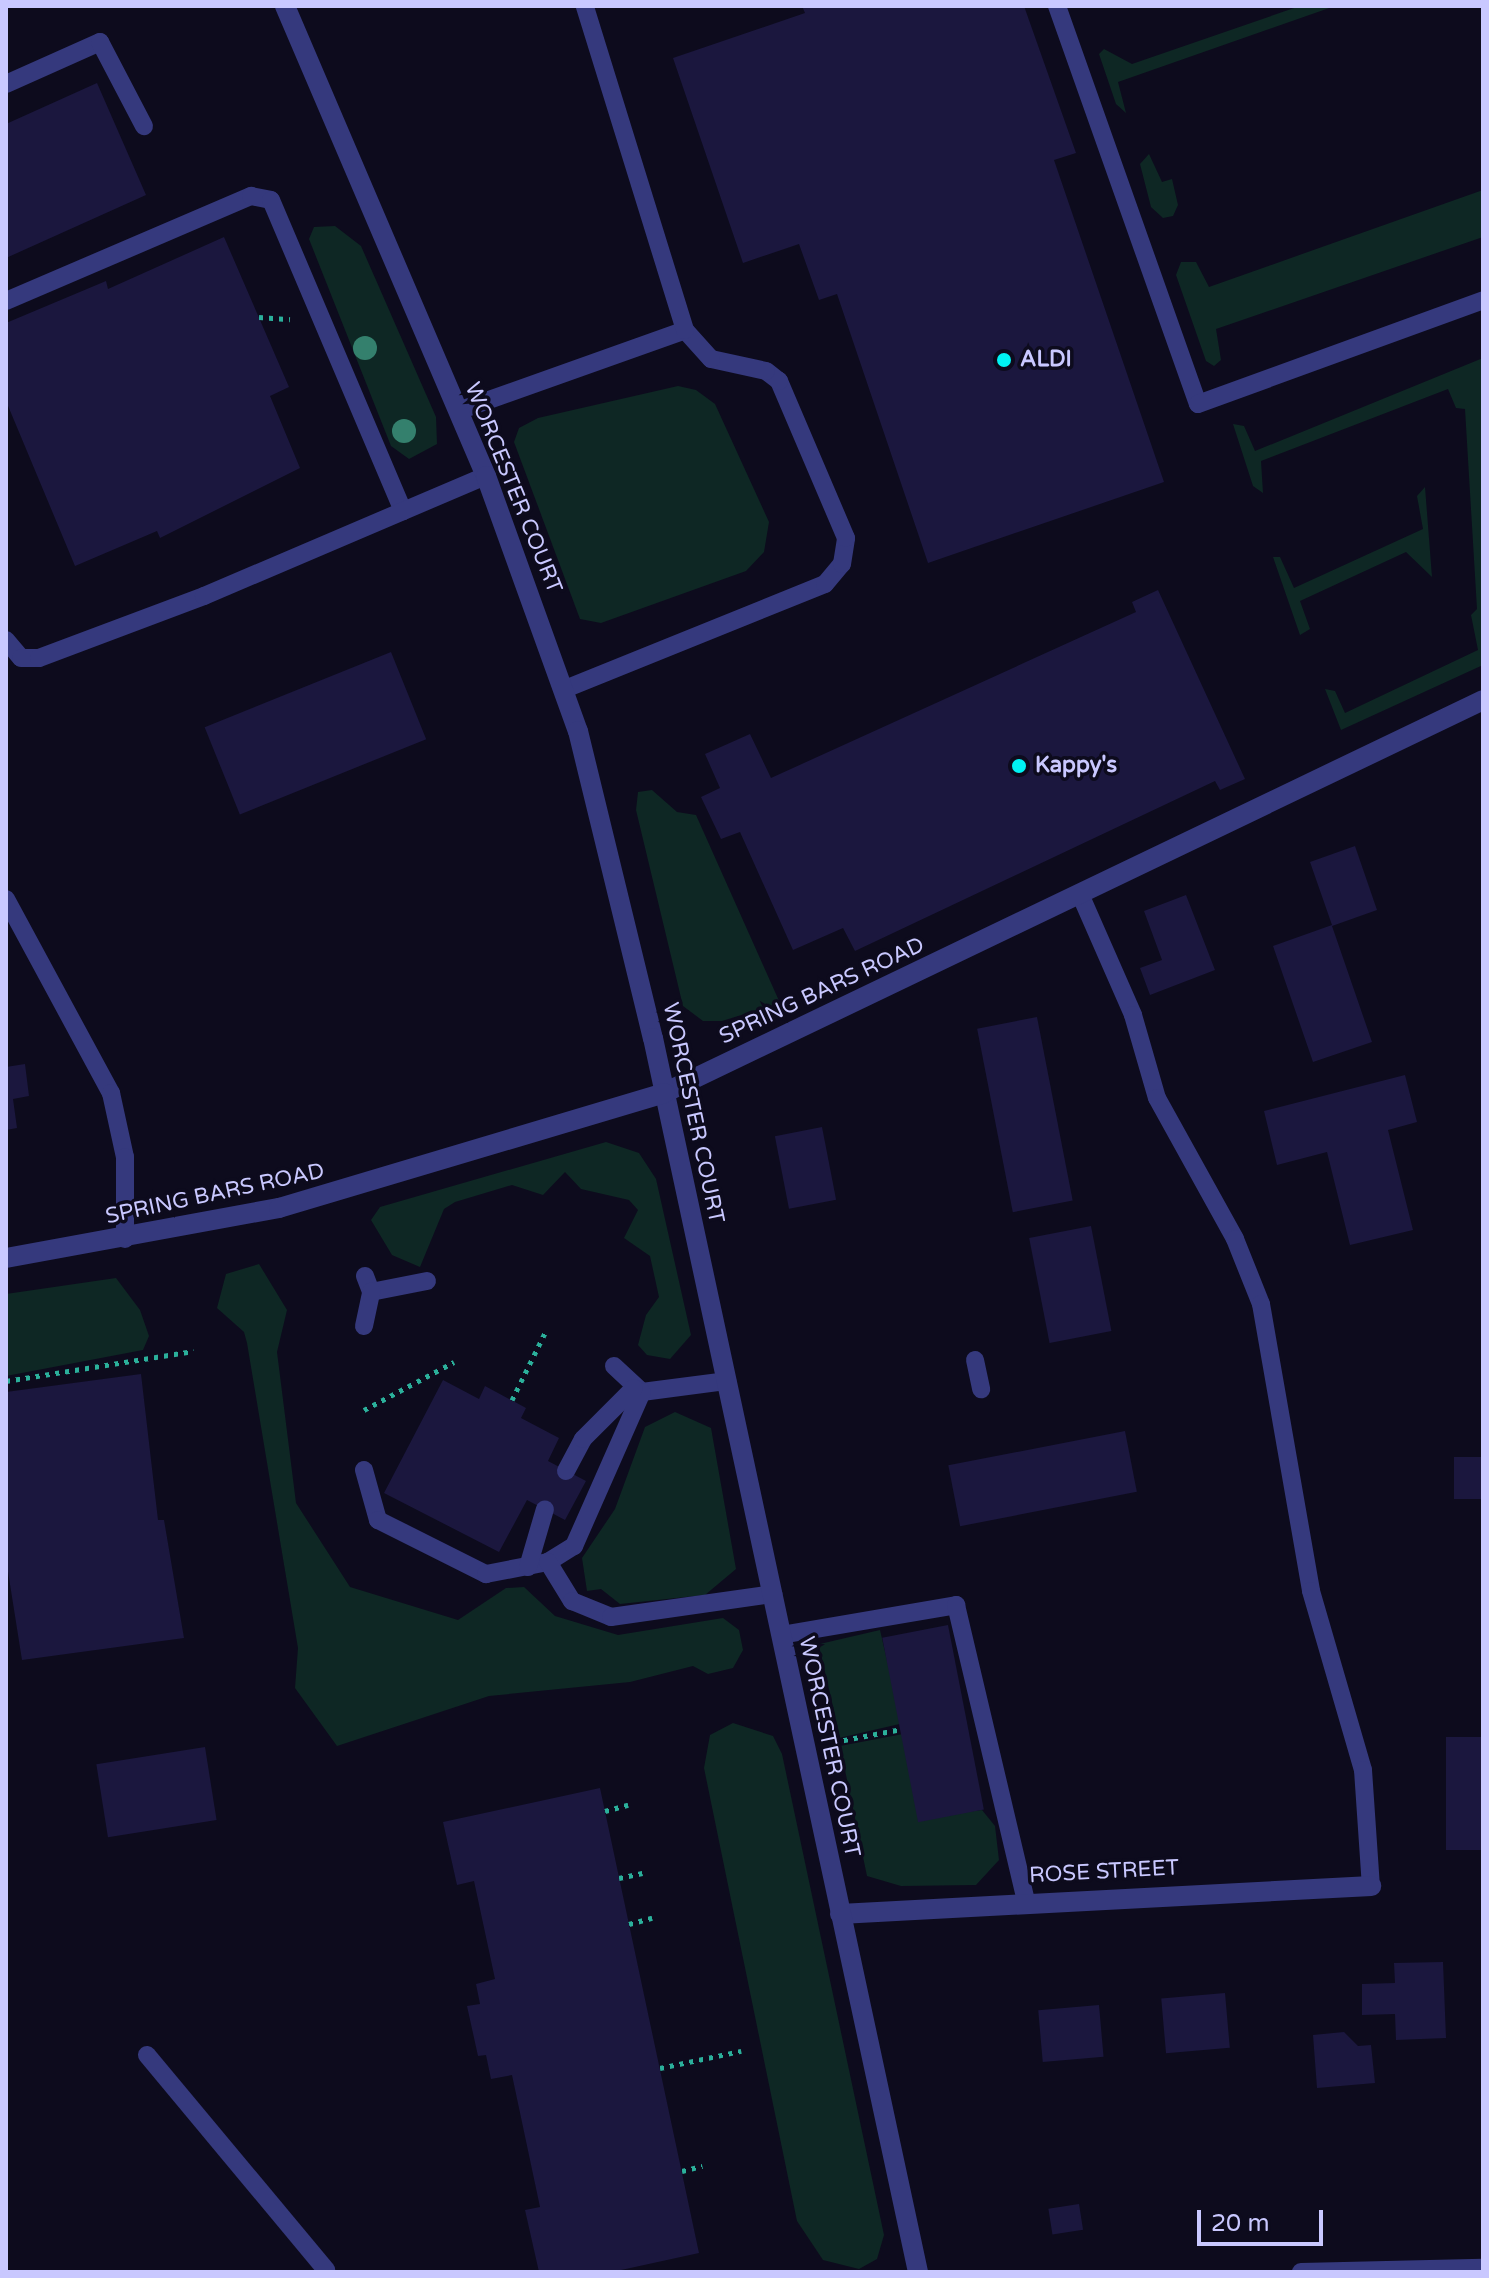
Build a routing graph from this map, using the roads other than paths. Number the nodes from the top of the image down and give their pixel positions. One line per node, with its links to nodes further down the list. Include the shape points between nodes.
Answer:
1 (285, 6): 9 (street, WORCESTER COURT)
2 (585, 6): 8 (lane)
3 (1057, 6): 6 (lane, via 1198,404)
4 (6, 84): 5 (lane, via 100,42)
5 (144, 126)
6 (1483, 300)
7 (6, 301): 11 (lane, via 251,196 271,200)
8 (685, 330): 9 (lane); 13 (lane, via 711,359 766,371 779,381 846,538 842,564 825,584)
9 (458, 411): 10 (street, WORCESTER COURT)
10 (486, 476): 11 (lane); 13 (street, WORCESTER COURT)
11 (403, 511): 12 (lane, via 39,658 21,658)
12 (6, 640)
13 (565, 689): 18 (street, WORCESTER COURT)
14 (1483, 700): 15 (street, SPRING BARS ROAD)
15 (1080, 894): 18 (street, SPRING BARS ROAD); 35 (lane, via 1133,1015 1157,1098 1235,1239 1261,1304 1311,1591 1363,1770)
16 (6, 899): 17 (lane)
17 (13, 924): 19 (lane, via 111,1093 125,1157)
18 (664, 1093): 19 (street, SPRING BARS ROAD, via 337,1193); 25 (street, WORCESTER COURT)
19 (125, 1239): 20 (street, SPRING BARS ROAD)
20 (6, 1258)
21 (427, 1281): 22 (lane, via 368,1284)
22 (364, 1326)
23 (975, 1360): 26 (lane)
24 (614, 1366): 27 (lane)
25 (727, 1381): 27 (lane); 33 (street, WORCESTER COURT)
26 (981, 1389)
27 (638, 1390): 29 (lane, via 583,1439); 31 (lane, via 574,1546)
28 (364, 1470): 32 (lane, via 378,1520 486,1574)
29 (566, 1471)
30 (545, 1509): 32 (lane)
31 (548, 1562): 32 (lane); 33 (lane, via 572,1601 611,1617)
32 (528, 1567)
33 (773, 1594): 34 (street, WORCESTER COURT)
34 (781, 1635): 36 (lane, via 956,1605); 37 (street, WORCESTER COURT)
35 (1371, 1886): 36 (street, ROSE STREET)
36 (1026, 1900): 37 (street, ROSE STREET)
37 (840, 1914): 42 (street, WORCESTER COURT)
38 (147, 2055): 40 (lane)
39 (1472, 2269): 41 (lane)
40 (326, 2270)
41 (1442, 2270): 43 (lane)
42 (918, 2272)
43 (1301, 2272)

